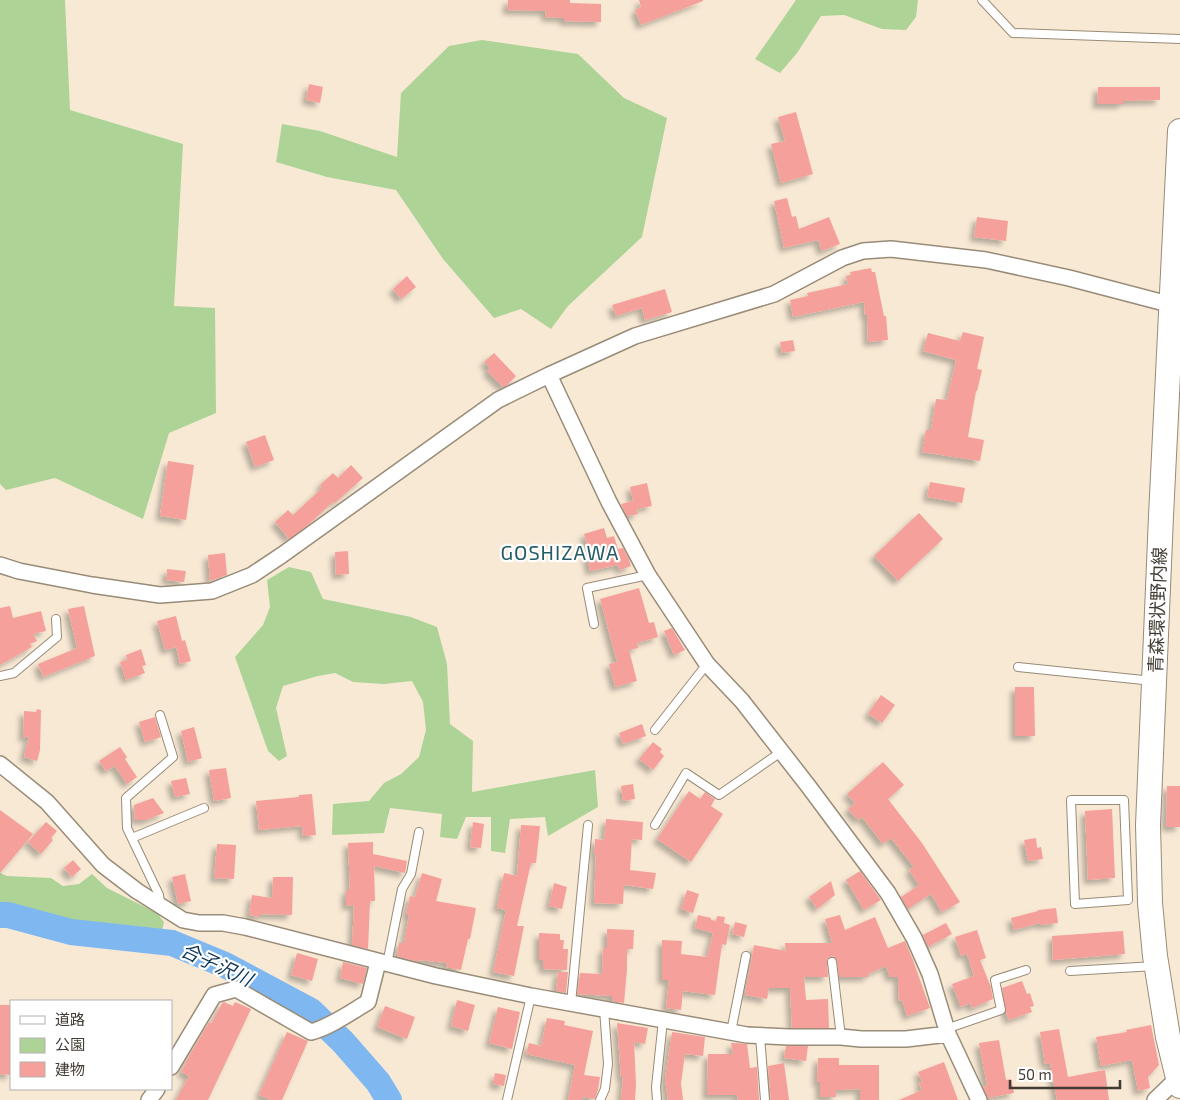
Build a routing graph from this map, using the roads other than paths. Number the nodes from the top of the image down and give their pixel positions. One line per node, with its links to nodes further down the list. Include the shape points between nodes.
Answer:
1 (982, 0): 2 (lane, via 1013,33)
2 (1180, 38)
3 (1180, 131): 4 (main road, 青森環状野内線)
4 (1176, 306): 5 (street, via 986,260 891,249 863,251 842,258 774,294 634,336); 13 (main road, 青森環状野内線, via 1161,516)
5 (549, 375): 6 (street, via 498,400 252,575 212,592 160,595 92,585); 7 (street)
6 (0, 565)
7 (648, 574): 9 (lane, via 587,588); 10 (street)
8 (56, 619): 12 (lane, via 57,638 14,673)
9 (594, 624)
10 (707, 664): 15 (lane); 16 (street)
11 (1018, 667): 13 (lane)
12 (0, 676)
13 (1155, 681): 23 (main road, 青森環状野内線, via 1148,825)
14 (160, 715): 22 (lane, via 173,757 126,798)
15 (656, 730)
16 (781, 752): 20 (lane, via 719,795 686,773); 36 (street, via 888,893 930,974)
17 (0, 764): 24 (street, via 47,802 103,865)
18 (204, 808): 22 (lane)
19 (588, 825): 32 (lane)
20 (655, 825)
21 (419, 832): 27 (lane, via 411,874 402,889)
22 (132, 838): 24 (lane, via 159,895)
23 (1139, 886): 23 (lane, via 1128,900 1075,904 1070,800 1124,800); 28 (main road, 青森環状野内線, via 1150,903)
24 (160, 905): 27 (street, via 183,920 223,922)
25 (746, 956): 35 (lane)
26 (832, 962): 38 (lane)
27 (383, 963): 31 (street); 39 (street, via 368,1002 311,1032 236,989 214,995)
28 (1157, 966): 30 (lane); 40 (main road, 青森環状野内線, via 1168,1037)
29 (1026, 970): 36 (lane, via 995,980 1001,1010)
30 (1070, 971)
31 (531, 996): 32 (street); 41 (lane)
32 (571, 1003): 33 (street)
33 (604, 1009): 34 (street); 42 (lane, via 608,1064)
34 (663, 1020): 35 (street); 43 (lane)
35 (731, 1032): 37 (street)
36 (947, 1032): 38 (street, via 906,1039); 45 (street)
37 (760, 1036): 38 (street); 44 (lane)
38 (841, 1038)
39 (172, 1065)
40 (1179, 1079): 46 (street)
41 (507, 1100)
42 (600, 1100)
43 (657, 1100)
44 (765, 1100)
45 (979, 1100)
46 (1154, 1100)

